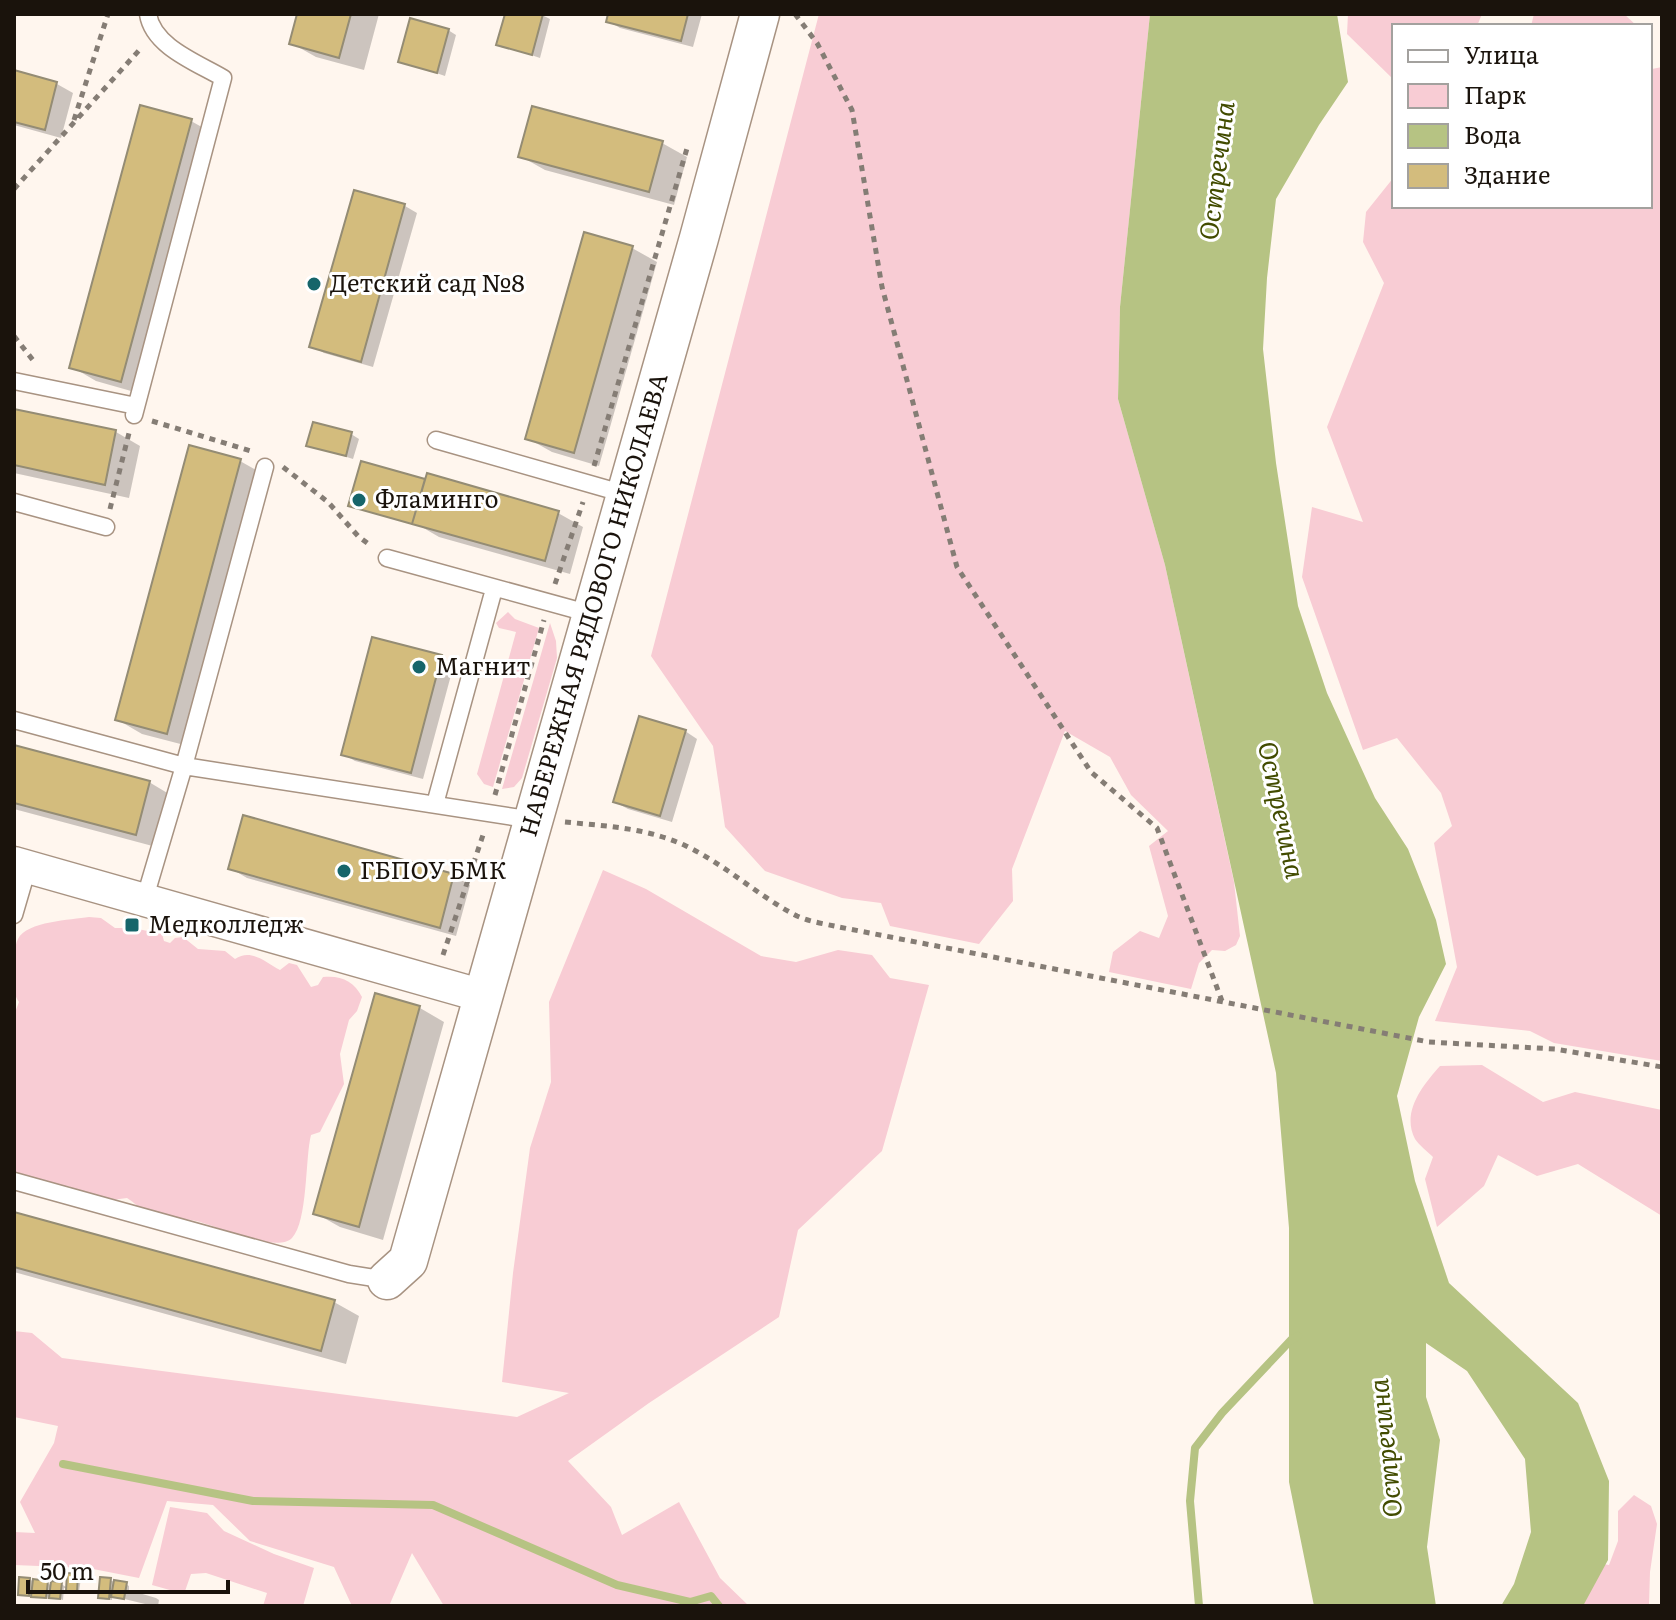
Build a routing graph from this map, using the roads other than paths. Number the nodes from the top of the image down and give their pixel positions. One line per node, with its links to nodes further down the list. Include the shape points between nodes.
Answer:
1 (148, 14): 3 (lane, via 169,47 223,78 135,411)
2 (760, 14): 6 (street, НАБЕРЕЖНАЯ РЯДОВОГО НИКОЛАЕВА)
3 (14, 381)
4 (436, 440): 6 (lane)
5 (265, 467): 13 (lane)
6 (625, 494): 11 (street, НАБЕРЕЖНАЯ РЯДОВОГО НИКОЛАЕВА)
7 (14, 502): 8 (lane)
8 (106, 527)
9 (387, 558): 10 (lane)
10 (494, 589): 11 (lane); 14 (lane)
11 (591, 614): 15 (street, НАБЕРЕЖНАЯ РЯДОВОГО НИКОЛАЕВА)
12 (14, 720): 13 (lane)
13 (184, 766): 14 (lane); 17 (lane)
14 (435, 804): 15 (lane)
15 (533, 820): 19 (street, НАБЕРЕЖНАЯ РЯДОВОГО НИКОЛАЕВА)
16 (21, 865): 17 (street); 18 (lane)
17 (144, 901): 19 (street)
18 (14, 915)
19 (483, 996): 21 (street, НАБЕРЕЖНАЯ РЯДОВОГО НИКОЛАЕВА, via 408,1261)
20 (14, 1181): 21 (lane)
21 (387, 1280)

